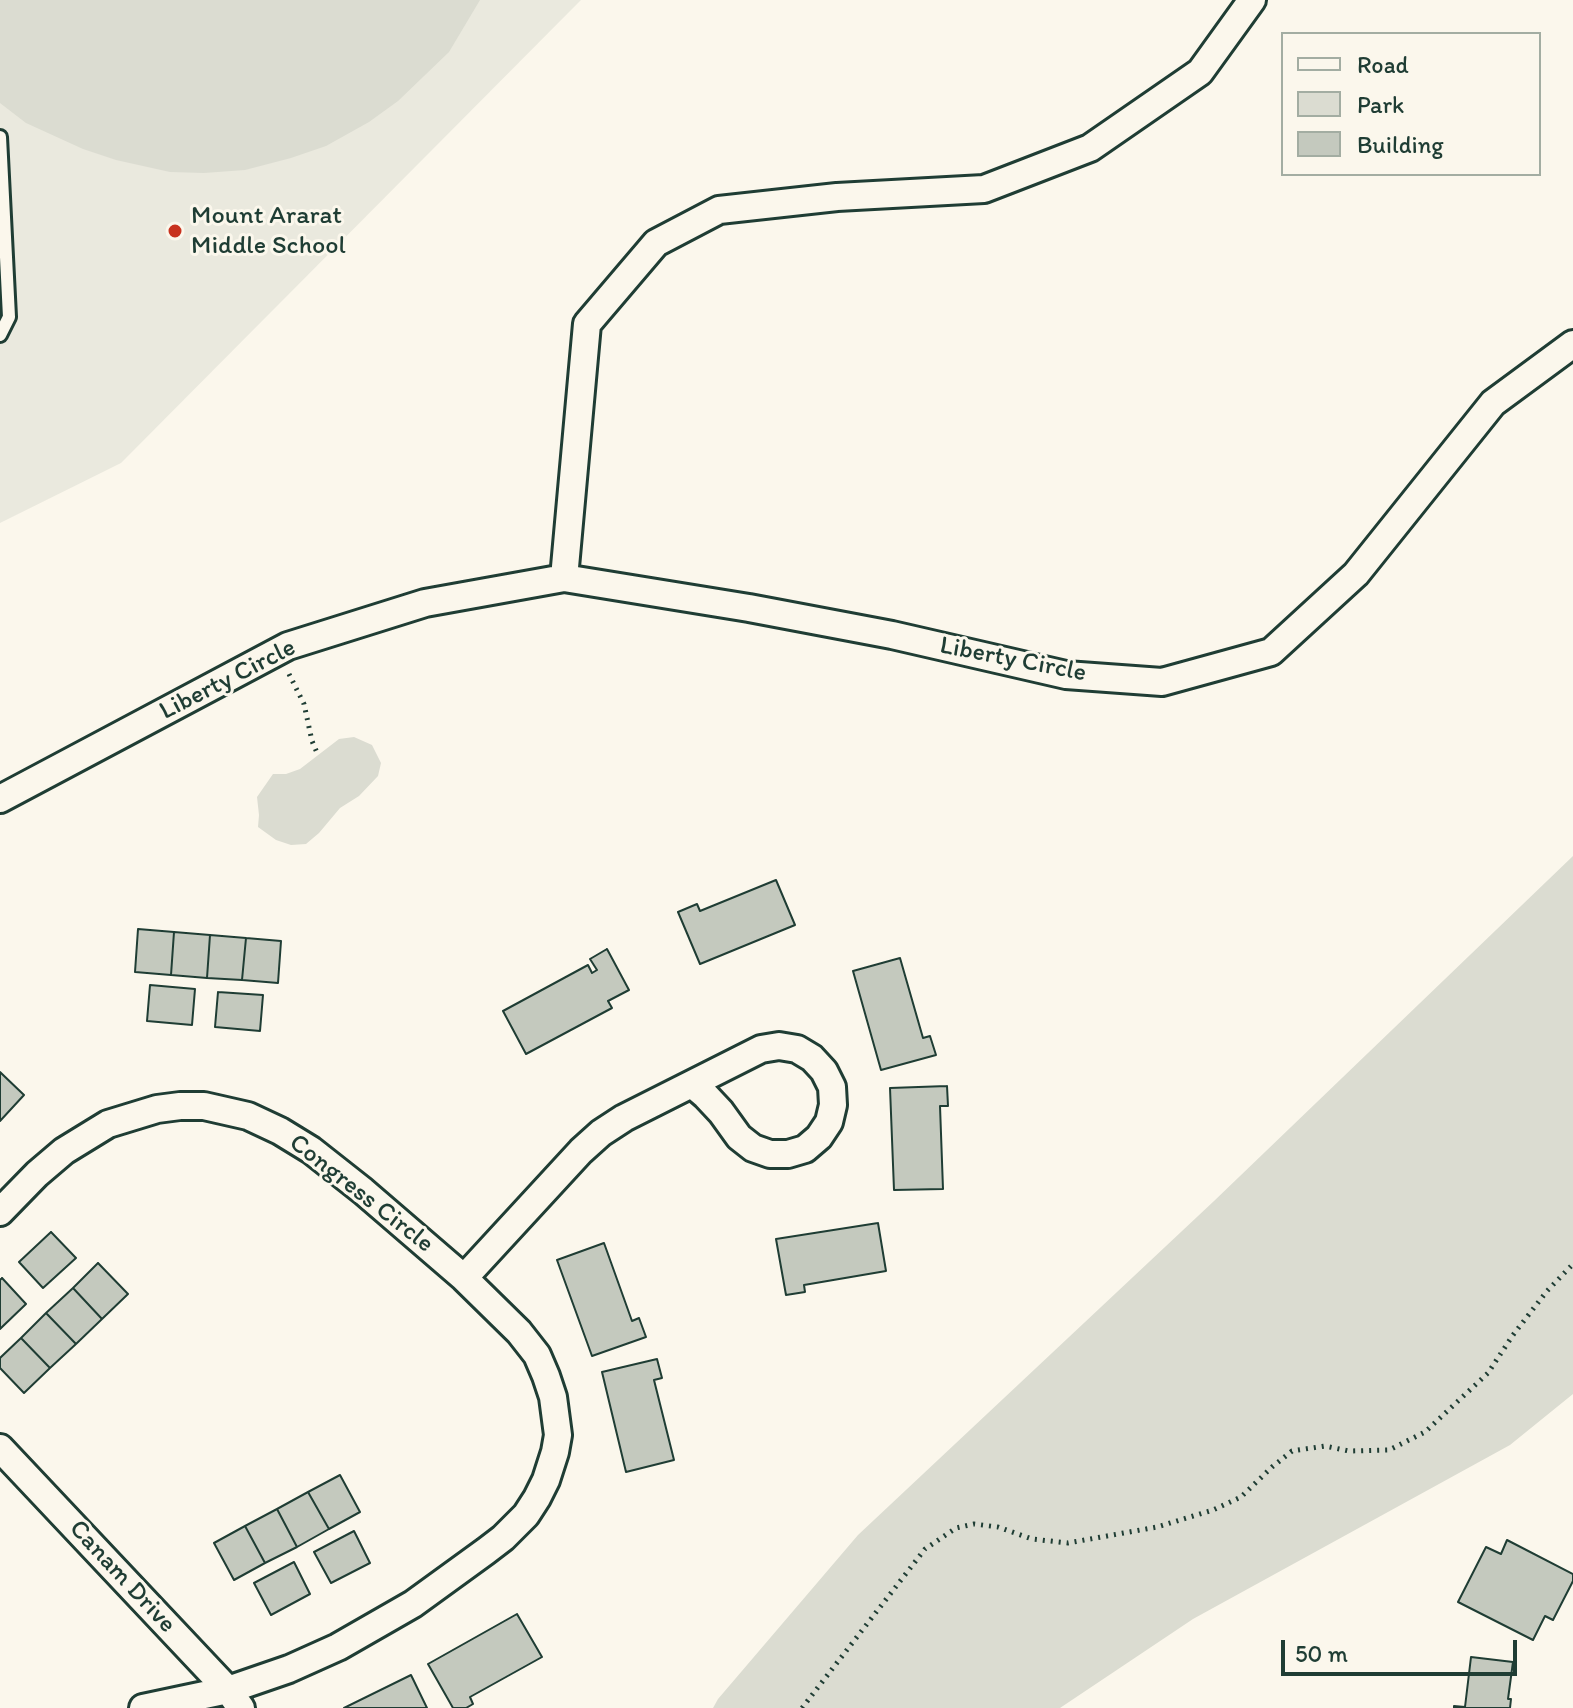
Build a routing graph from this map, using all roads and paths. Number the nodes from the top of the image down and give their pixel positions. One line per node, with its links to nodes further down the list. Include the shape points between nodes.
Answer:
1 (1252, 0): 5 (street, via 1200,72 1090,148 984,189 719,210 656,243 587,324)
2 (0, 137): 3 (lane, via 9,317)
3 (0, 335)
4 (1573, 344): 5 (street, Liberty Circle, via 1493,403 1356,574 1271,652 1162,682 1066,675 892,635)
5 (564, 578): 6 (street, Liberty Circle, via 425,603)
6 (276, 652): 7 (path, via 304,704); 8 (street, Liberty Circle)
7 (318, 755)
8 (0, 799)
9 (692, 1084): 9 (street, via 761,1049 779,1046 797,1049 824,1071 833,1105 829,1122 805,1149 770,1154 739,1137); 12 (street, via 601,1133)
10 (0, 1212): 12 (street, Congress Circle, via 55,1158 97,1130 157,1109 204,1106 248,1116 311,1150)
11 (1573, 1264): 16 (path, via 1488,1373 1425,1432 1389,1450 1325,1446 1292,1451 1241,1497 1157,1527 1068,1543 1032,1539 998,1527 956,1528 925,1549)
12 (464, 1278): 14 (street, Congress Circle, via 519,1332 546,1376 558,1435 537,1498 503,1538 413,1604)
13 (0, 1448): 14 (street, Canam Drive)
14 (235, 1699): 15 (street, Congress Circle)
15 (143, 1708)
16 (802, 1708)

